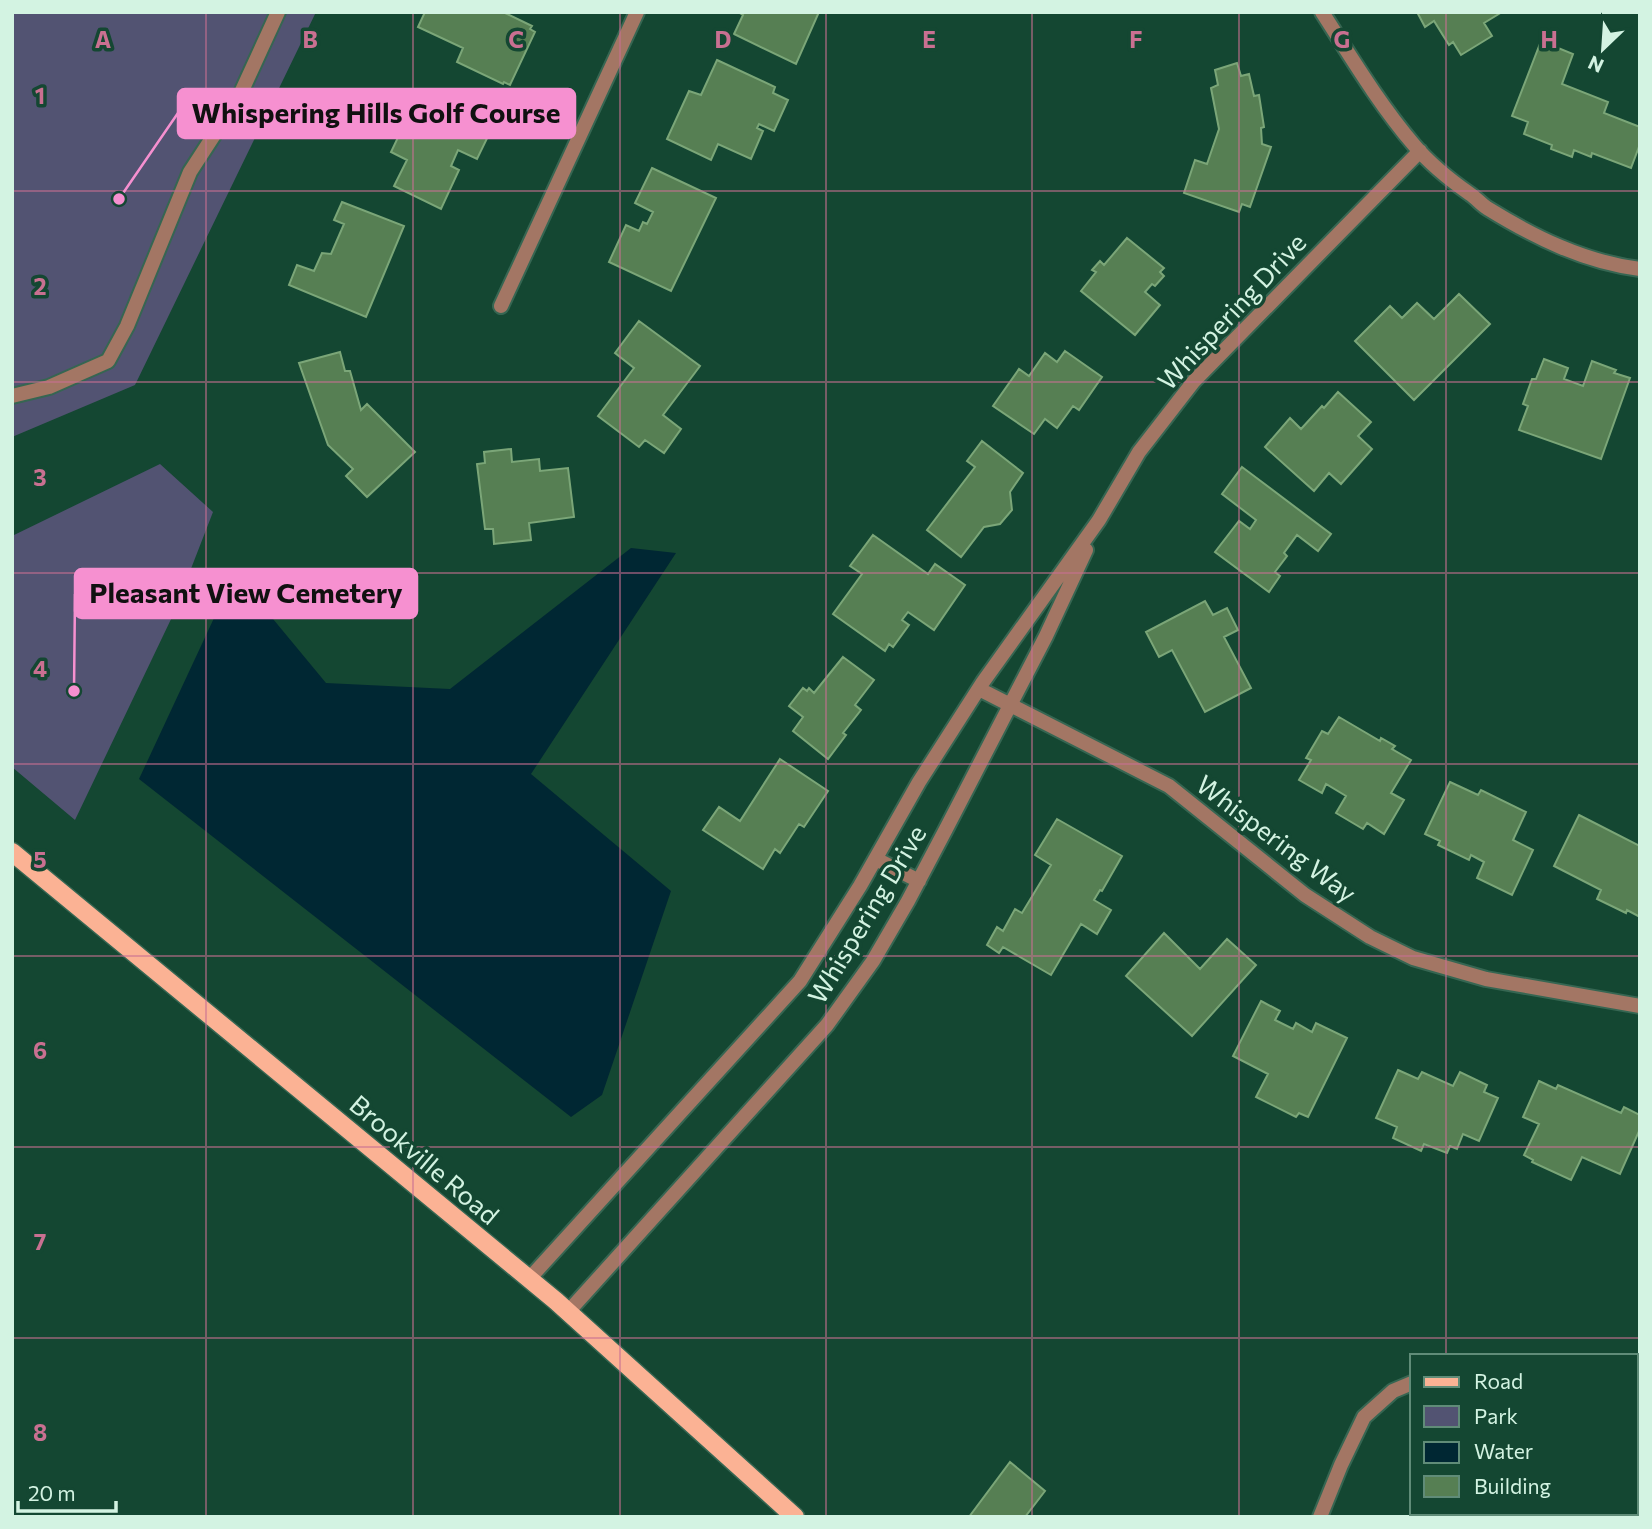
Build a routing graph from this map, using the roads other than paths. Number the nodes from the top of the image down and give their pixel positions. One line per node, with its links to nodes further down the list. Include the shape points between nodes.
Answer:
1 (278, 12): 7 (street, via 240,95 190,173 127,326 108,360 49,387)
2 (637, 12): 6 (street)
3 (1322, 12): 4 (street, via 1384,108)
4 (1420, 151): 5 (street, via 1485,207 1536,237 1619,267); 8 (street, Whispering Drive, via 1194,381 1139,452)
5 (1640, 269)
6 (501, 306)
7 (12, 396)
8 (1100, 520): 9 (street, Whispering Drive); 10 (street, Whispering Drive)
9 (979, 689): 10 (street, Whispering Way); 12 (street, Whispering Drive)
10 (1009, 705): 13 (street, Whispering Drive); 14 (street, Whispering Way, via 1169,786 1305,895 1370,937 1413,958 1486,979)
11 (12, 852): 15 (main road, Brookville Road)
12 (876, 859): 13 (street); 15 (street, Whispering Drive, via 800,981)
13 (919, 881): 16 (street, Whispering Drive, via 873,961 827,1025)
14 (1640, 1006)
15 (529, 1279): 16 (main road, Brookville Road)
16 (568, 1312): 18 (main road, Brookville Road)
17 (1410, 1384): 19 (street, via 1393,1391 1364,1417)
18 (795, 1517)
19 (1320, 1517)

